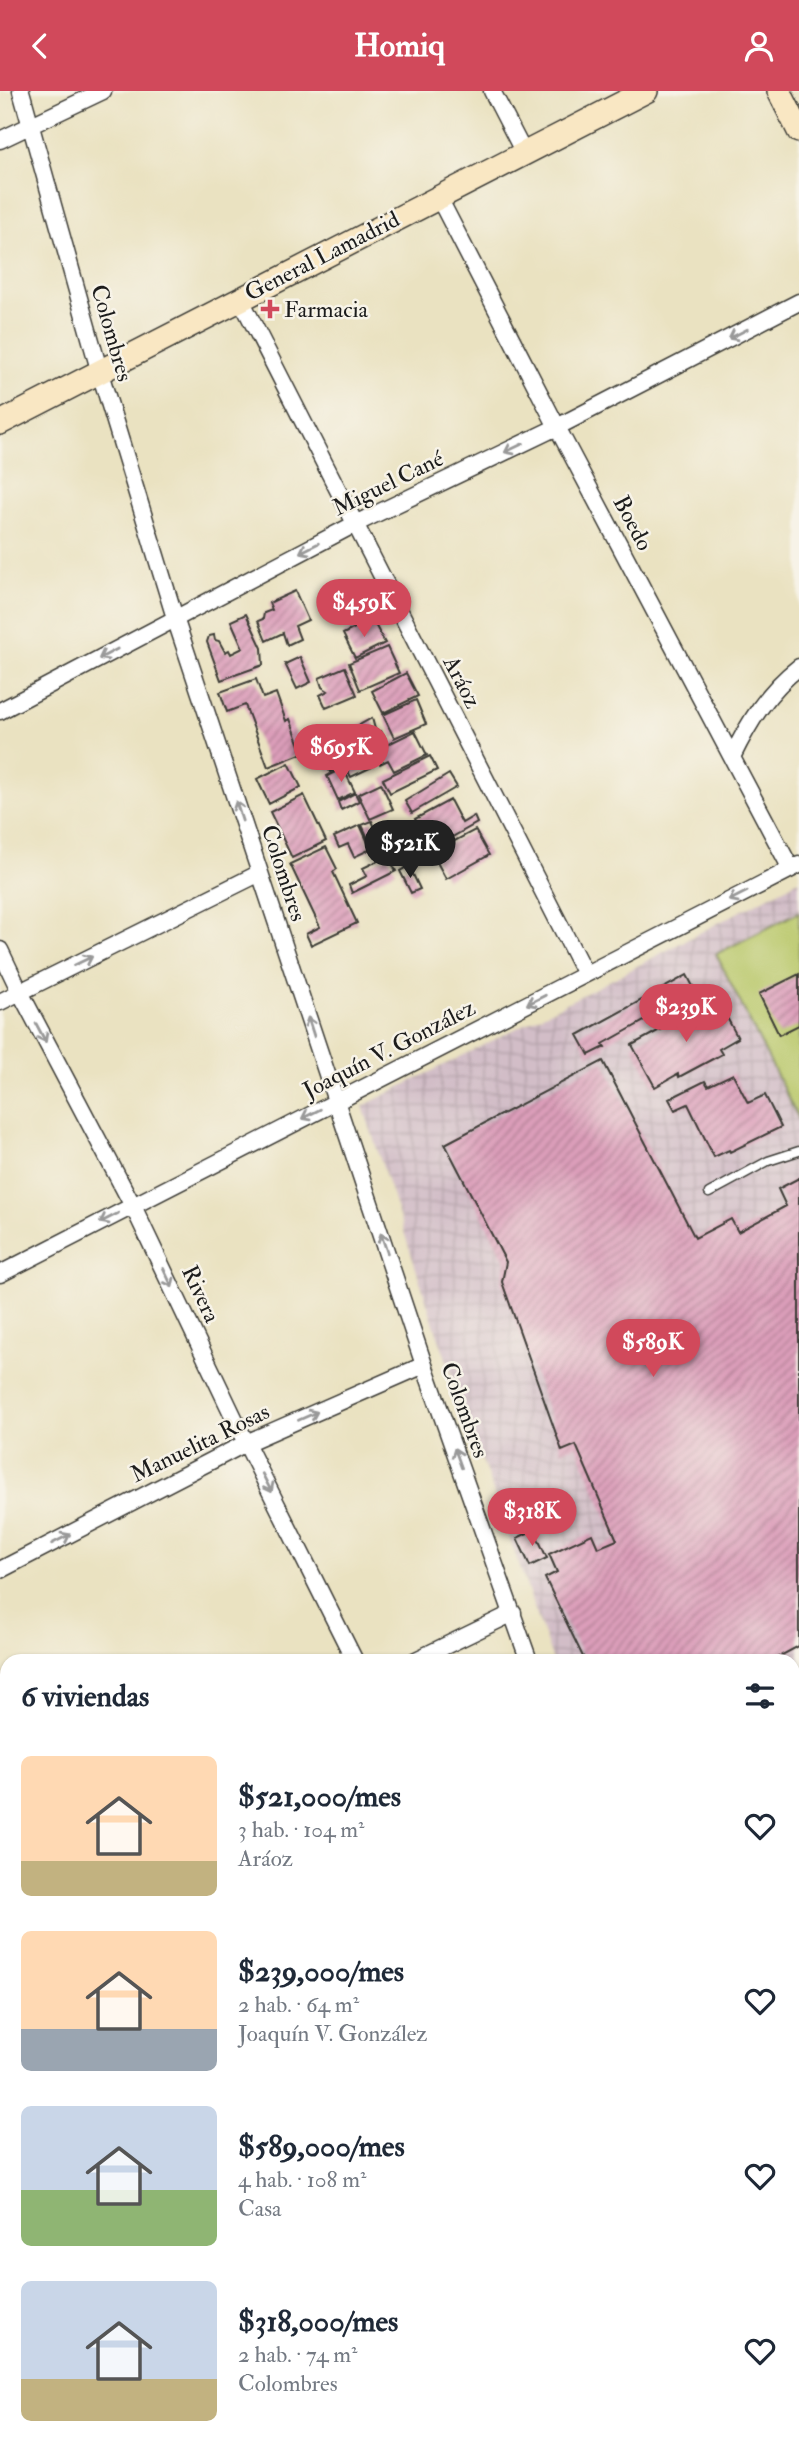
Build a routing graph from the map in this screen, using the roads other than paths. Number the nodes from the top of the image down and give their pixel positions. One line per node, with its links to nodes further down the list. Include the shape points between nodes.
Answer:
1 (21, 91): 6 (street, Colombres)
2 (103, 91): 6 (street)
3 (492, 91): 9 (street)
4 (646, 91): 9 (street, General Lamadrid)
5 (779, 91): 7 (street)
6 (30, 125): 8 (street); 13 (street, Colombres)
7 (799, 131)
8 (0, 140)
9 (524, 153): 10 (street, General Lamadrid)
10 (438, 196): 11 (street, General Lamadrid); 15 (street, Boedo)
11 (240, 298): 13 (street, General Lamadrid); 16 (street, Aráoz)
12 (799, 302): 15 (street, Miguel Cané, one-way to 15)
13 (100, 373): 14 (street, General Lamadrid); 17 (street, Colombres)
14 (0, 423)
15 (556, 427): 16 (street, Miguel Cané, one-way to 16); 20 (street, Boedo)
16 (355, 524): 17 (street, Miguel Cané, one-way to 17); 24 (street, Aráoz)
17 (174, 618): 19 (street, Miguel Cané, one-way to 19); 22 (street, Colombres, one-way to 17)
18 (799, 667): 20 (street, via 782,680 751,719)
19 (0, 711)
20 (732, 757): 21 (street, Boedo)
21 (795, 867): 24 (street, Joaquín V. González, one-way to 24)
22 (260, 873): 25 (street, one-way to 22); 27 (street, Colombres, one-way to 22)
23 (0, 950): 25 (street, Rivera)
24 (585, 974): 27 (street, Joaquín V. González, one-way to 27)
25 (20, 992): 26 (street); 30 (street, Rivera, one-way to 30)
26 (0, 1002)
27 (336, 1102): 30 (street, Joaquín V. González, one-way to 30); 32 (street, Colombres, one-way to 27)
28 (799, 1151): 29 (lane, via 768,1161)
29 (709, 1193)
30 (134, 1206): 31 (street, Joaquín V. González, one-way to 31); 33 (street, Rivera, one-way to 33)
31 (0, 1274)
32 (425, 1365): 33 (street, Manuelita Rosas, one-way to 32); 35 (street, Colombres, one-way to 32)
33 (246, 1443): 34 (street, Manuelita Rosas, one-way to 33); 36 (street, Rivera, one-way to 36)
34 (0, 1570)
35 (513, 1613): 37 (street); 38 (street, Colombres)
36 (352, 1654)
37 (428, 1654)
38 (527, 1654)

